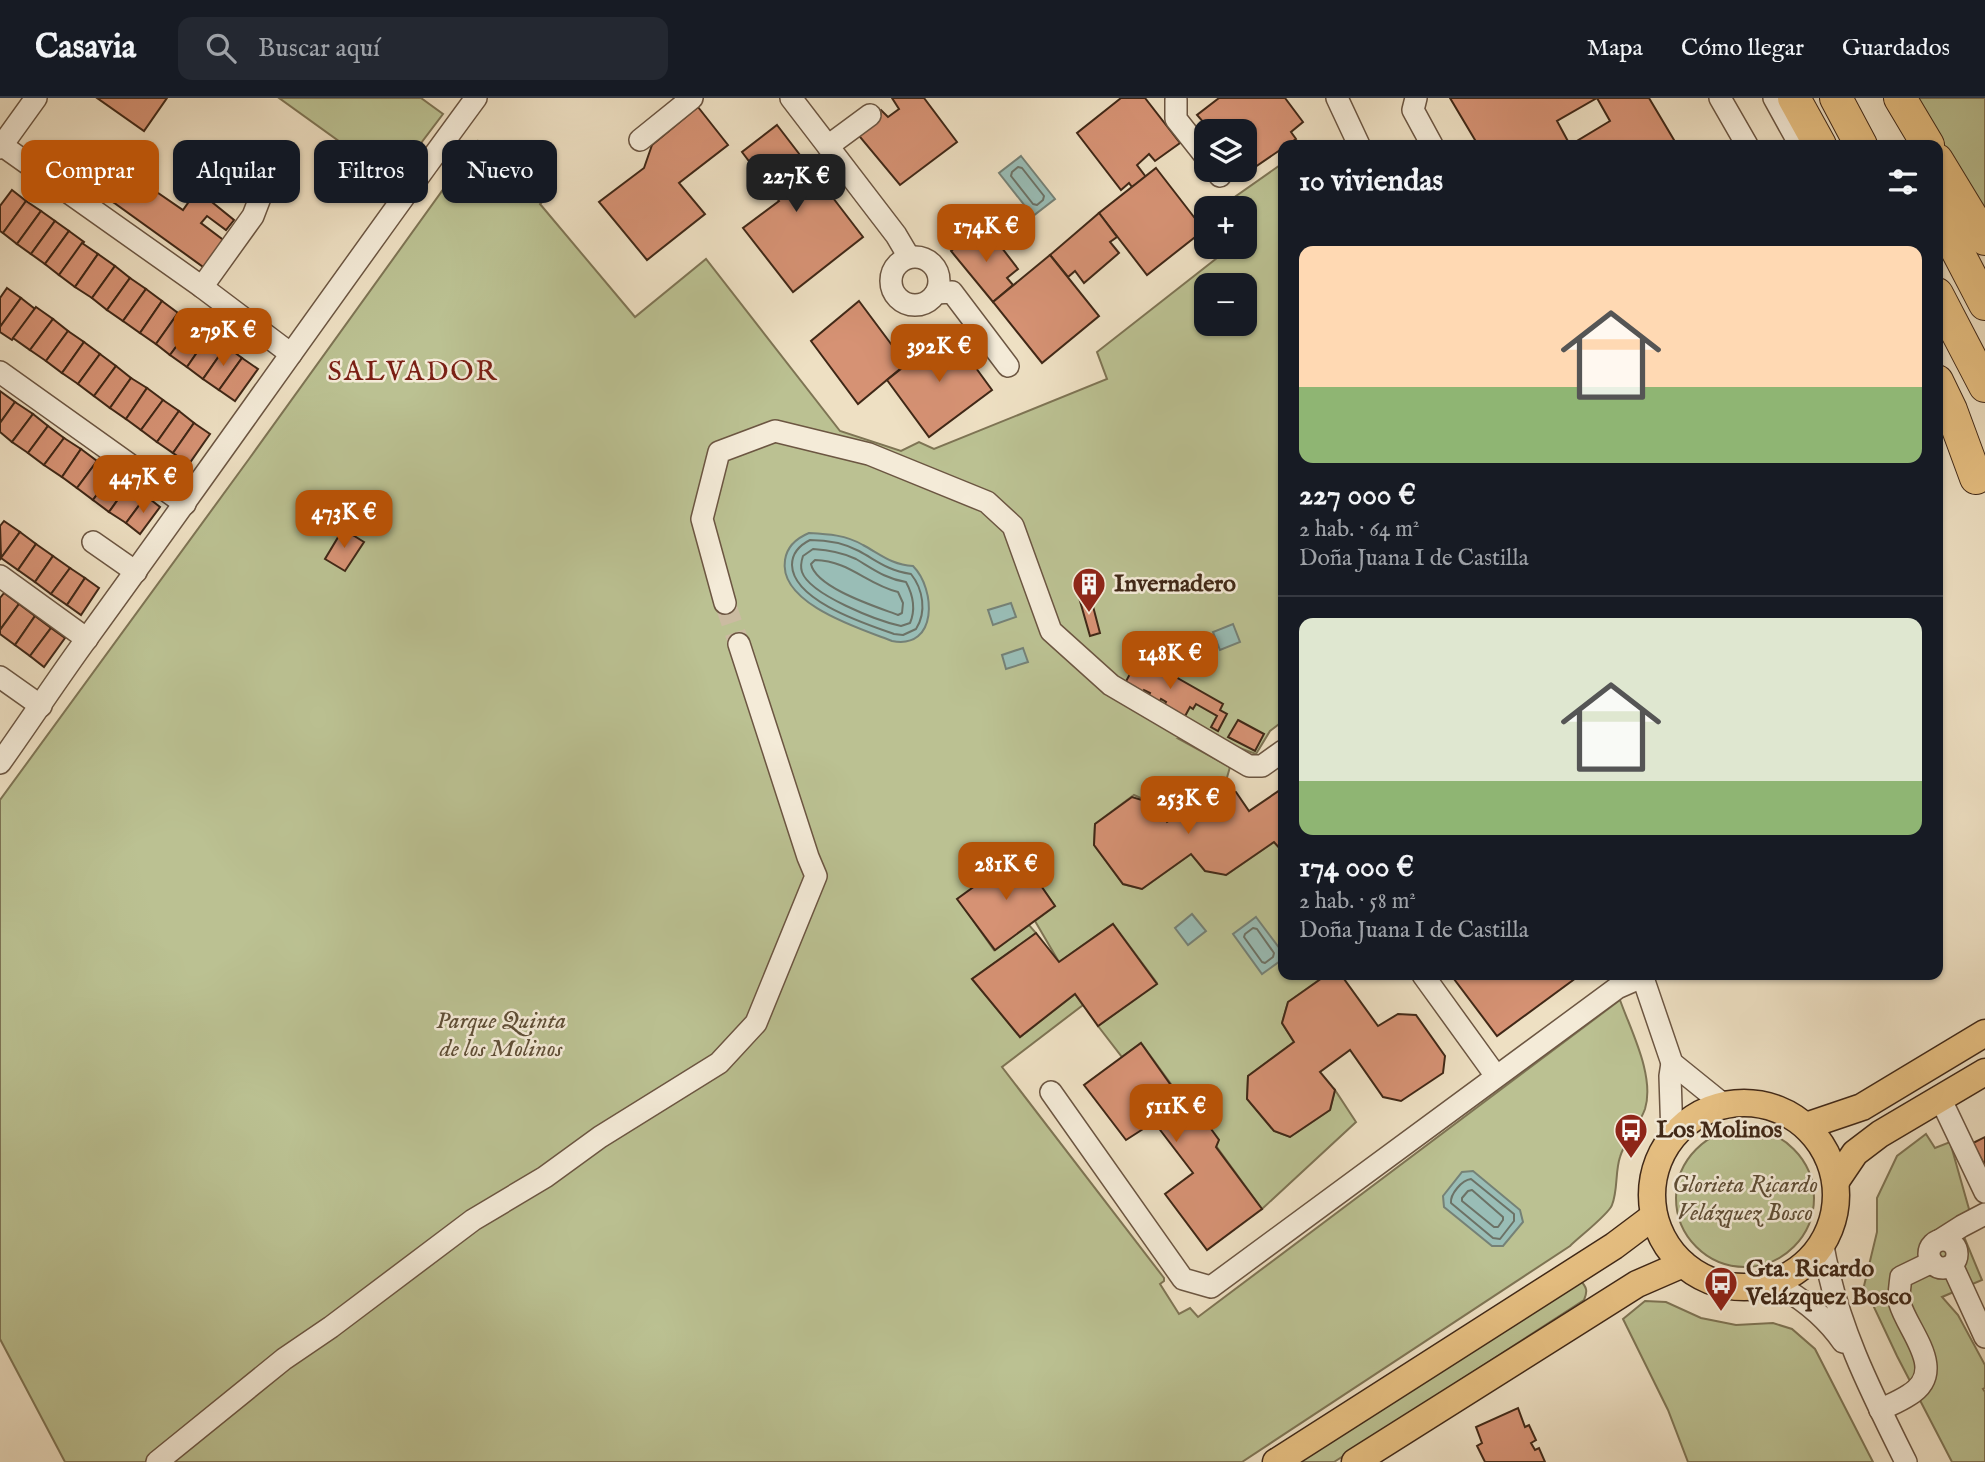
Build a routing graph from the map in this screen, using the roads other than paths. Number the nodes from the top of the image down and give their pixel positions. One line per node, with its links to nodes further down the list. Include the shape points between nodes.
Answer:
1 (36, 98): 26 (street)
2 (476, 98): 38 (street)
3 (692, 98): 16 (street)
4 (791, 98): 27 (street)
5 (1337, 98): 17 (street)
6 (1416, 98): 18 (street, via 1413,110)
7 (1720, 98): 19 (street)
8 (1774, 98): 20 (street)
9 (1794, 98): 21 (highway)
10 (1836, 98): 22 (highway)
11 (1878, 98): 23 (highway)
12 (1900, 98): 24 (highway)
13 (1177, 99): 15 (street); 25 (street, via 1175,119)
14 (870, 115): 27 (street)
15 (1194, 127)
16 (640, 140)
17 (1357, 140)
18 (1429, 140)
19 (1744, 140)
20 (1797, 140)
21 (1817, 140)
22 (1858, 140)
23 (1900, 140)
24 (1925, 140)
25 (1194, 143)
26 (1, 146): 33 (street)
27 (828, 146): 32 (street)
28 (1943, 170): 31 (highway)
29 (258, 203): 33 (street)
30 (1943, 224): 35 (highway)
31 (1985, 239)
32 (909, 257): 34 (street, via 925,259 936,270); 34 (street, via 892,273 896,295 916,305)
33 (202, 287): 38 (street)
34 (944, 293): 37 (street, via 966,288); 39 (street)
35 (1985, 304)
36 (1943, 305): 41 (highway)
37 (985, 313)
38 (291, 354): 45 (street)
39 (1008, 366)
40 (0, 372): 45 (street)
41 (1985, 386)
42 (1943, 393): 44 (highway)
43 (1943, 417): 44 (street)
44 (1980, 488)
45 (185, 504): 47 (street)
46 (93, 542): 47 (street)
47 (136, 572): 50 (street)
48 (0, 576): 50 (street)
49 (725, 603): 54 (street, via 702,519 719,452 775,431 869,454 987,502 1013,526 1051,631 1111,685 1249,766 1262,766)
50 (87, 639): 53 (street)
51 (738, 644): 79 (street, via 816,876 756,1023 719,1063 473,1220 284,1359)
52 (0, 677): 53 (street)
53 (41, 706): 55 (street)
54 (1278, 755)
55 (0, 763)
56 (1427, 980): 62 (street)
57 (1634, 980): 62 (street)
58 (1643, 980): 60 (street)
59 (1985, 1033): 66 (main road, via 1861,1107)
60 (1672, 1063): 65 (street); 67 (street)
61 (1985, 1072): 64 (main road)
62 (1496, 1076): 63 (street, via 1211,1287 1183,1279)
63 (1051, 1093)
64 (1941, 1100): 68 (main road, via 1855,1153); 69 (street)
65 (1724, 1105): 66 (main road, via 1768,1105); 67 (main road, via 1704,1111)
66 (1806, 1126): 68 (main road, via 1820,1142)
67 (1672, 1137): 71 (main road, via 1655,1168)
68 (1836, 1181): 72 (main road, via 1836,1208)
69 (1985, 1192)
70 (1985, 1214): 73 (street, via 1935,1242 1928,1253)
71 (1654, 1216): 74 (main road, via 1660,1234); 80 (main road, via 1614,1247)
72 (1823, 1246): 75 (main road, via 1794,1274); 77 (street, via 1840,1319)
73 (1942, 1263): 76 (street); 78 (street, via 1901,1277 1900,1304 1927,1362 1922,1383 1911,1395)
74 (1683, 1264): 75 (main road, via 1726,1286); 81 (main road, via 1637,1284)
75 (1774, 1283): 77 (street, via 1816,1310)
76 (1985, 1337)
77 (1859, 1364): 78 (street)
78 (1880, 1410): 82 (street)
79 (157, 1462)
80 (1276, 1462)
81 (1355, 1462)
82 (1906, 1462)

